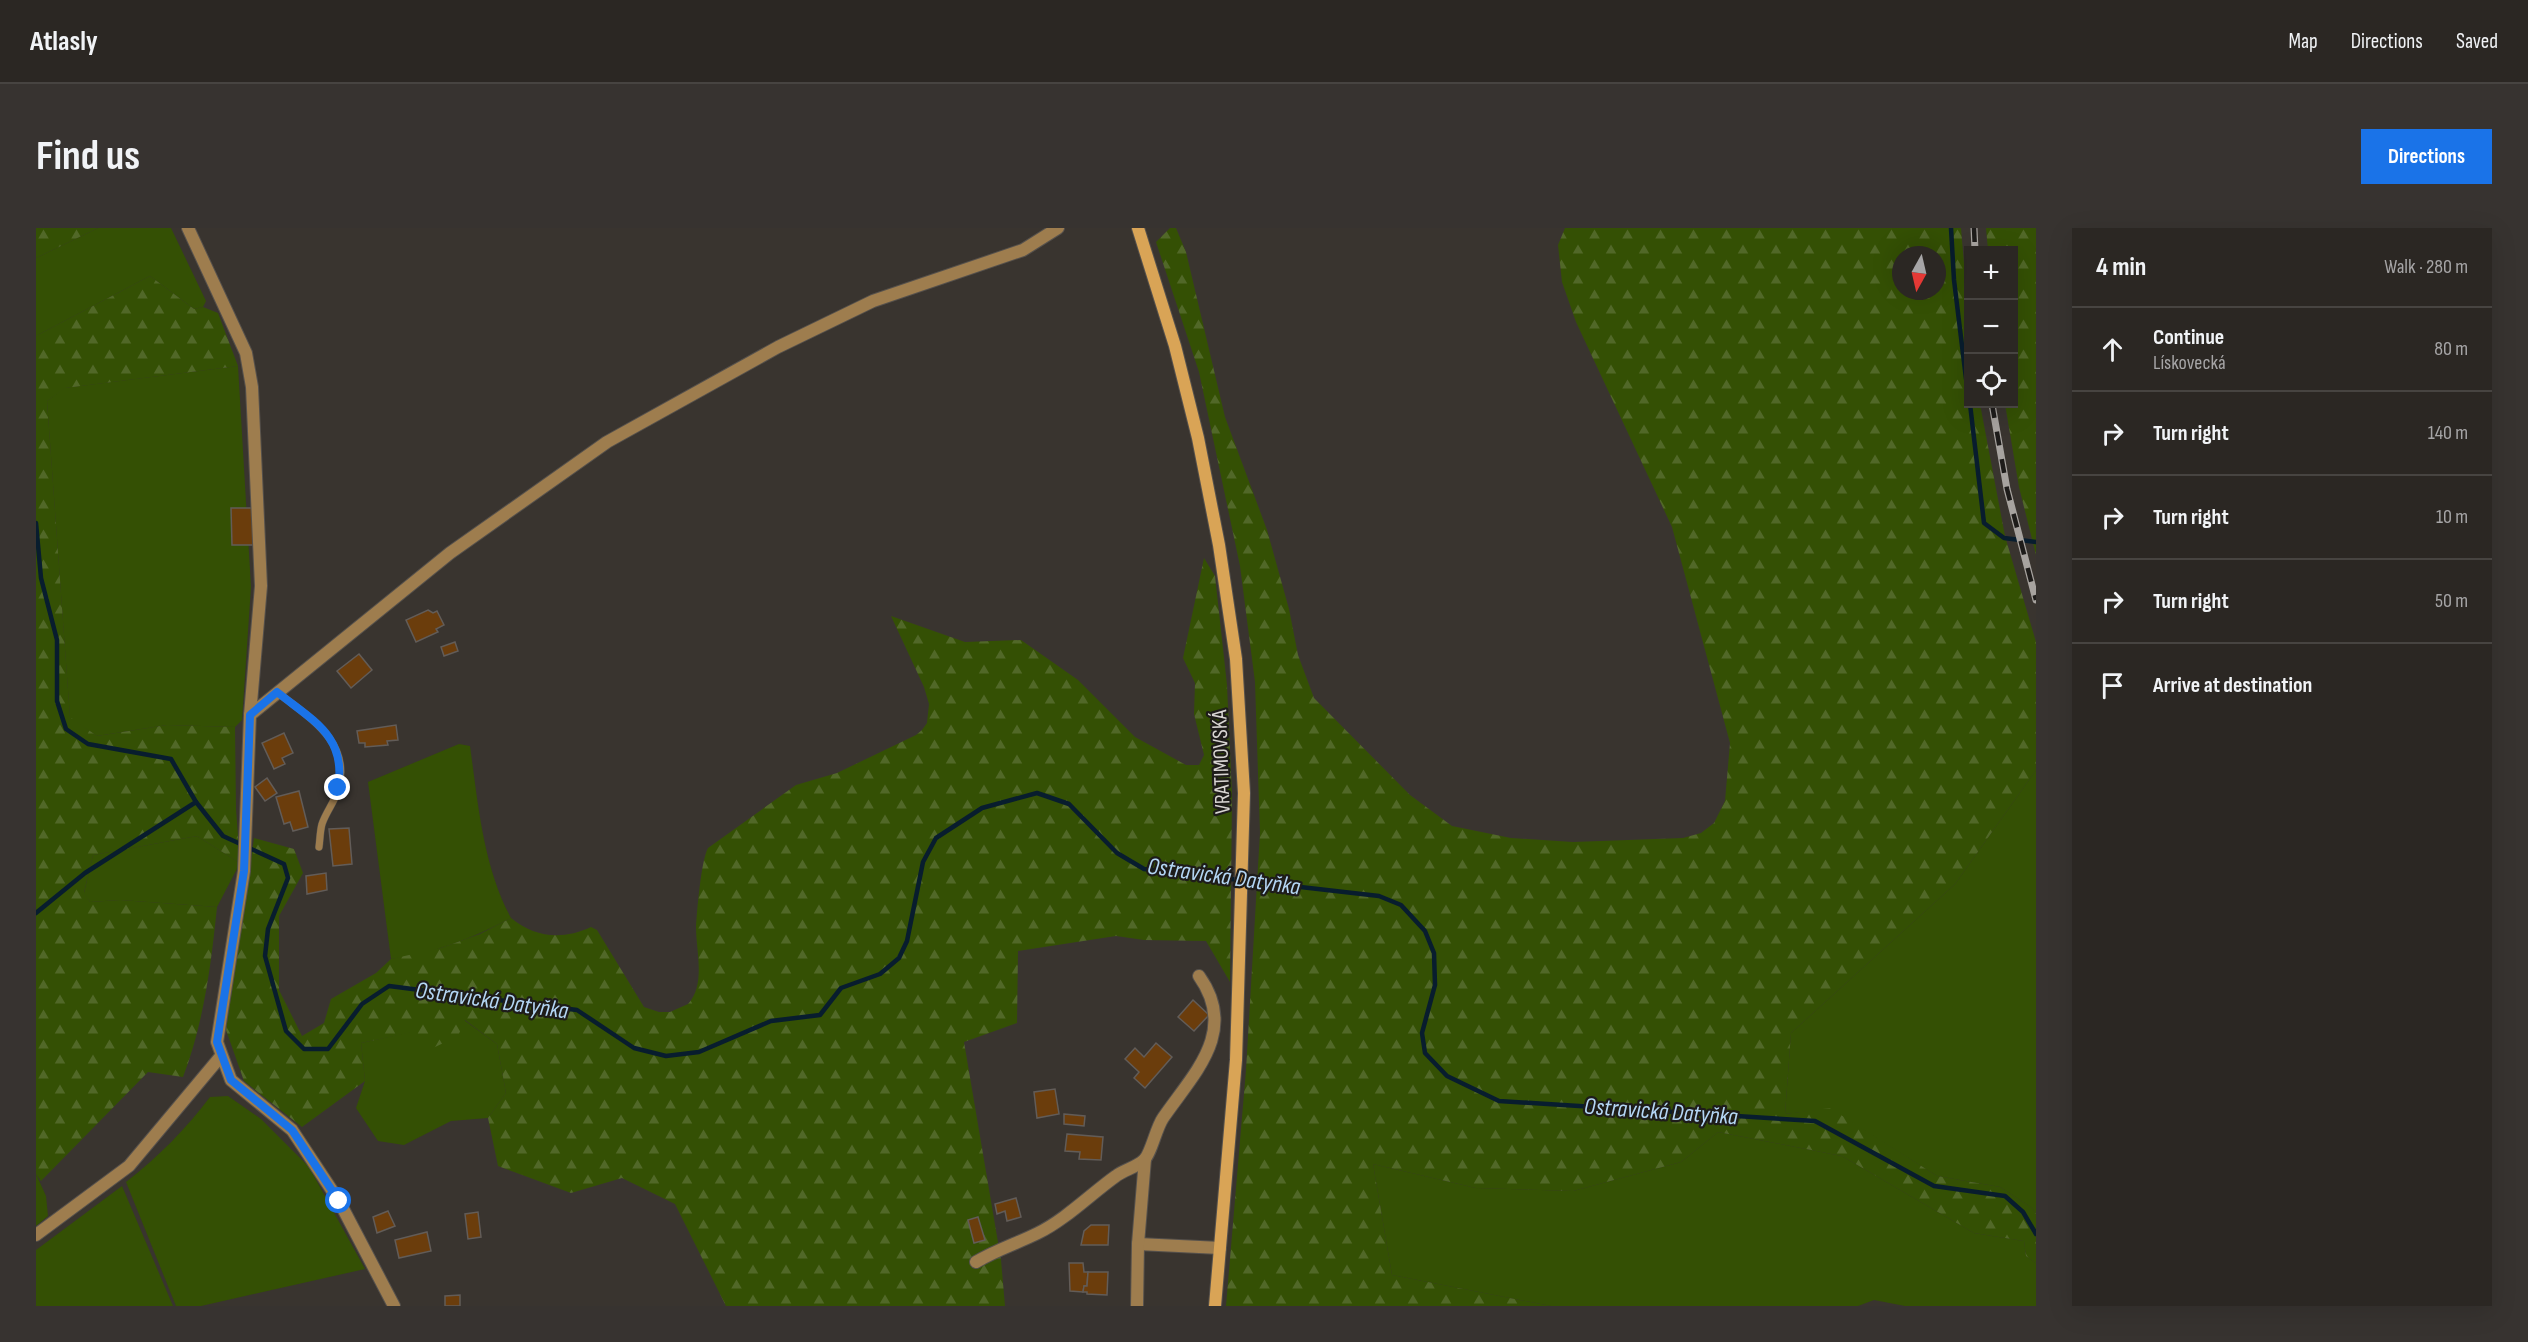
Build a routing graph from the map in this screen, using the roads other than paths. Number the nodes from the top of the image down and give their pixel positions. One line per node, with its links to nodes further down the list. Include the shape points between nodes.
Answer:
1 (188, 228): 5 (street, via 246,352 252,387 261,586)
2 (1058, 228): 4 (street, via 1023,250 862,306 778,347 607,442 450,553)
3 (1138, 228): 12 (main road, VRATIMOVSKÁ, via 1175,346 1198,438 1220,545 1236,659 1244,793 1236,1060)
4 (277, 692): 5 (street); 6 (lane, via 325,730 336,746 340,779 333,805 322,824)
5 (250, 715): 8 (street, via 244,871 217,1042)
6 (319, 847)
7 (1199, 976): 9 (street, via 1213,1006 1207,1057 1162,1120)
8 (221, 1056): 10 (street, via 129,1166); 14 (street, via 231,1080 292,1130 339,1201)
9 (1145, 1159): 11 (street); 13 (street, via 1040,1232)
10 (36, 1235)
11 (1138, 1244): 12 (street); 15 (street)
12 (1220, 1248): 16 (main road, VRATIMOVSKÁ)
13 (976, 1262)
14 (394, 1306)
15 (1137, 1306)
16 (1215, 1306)

